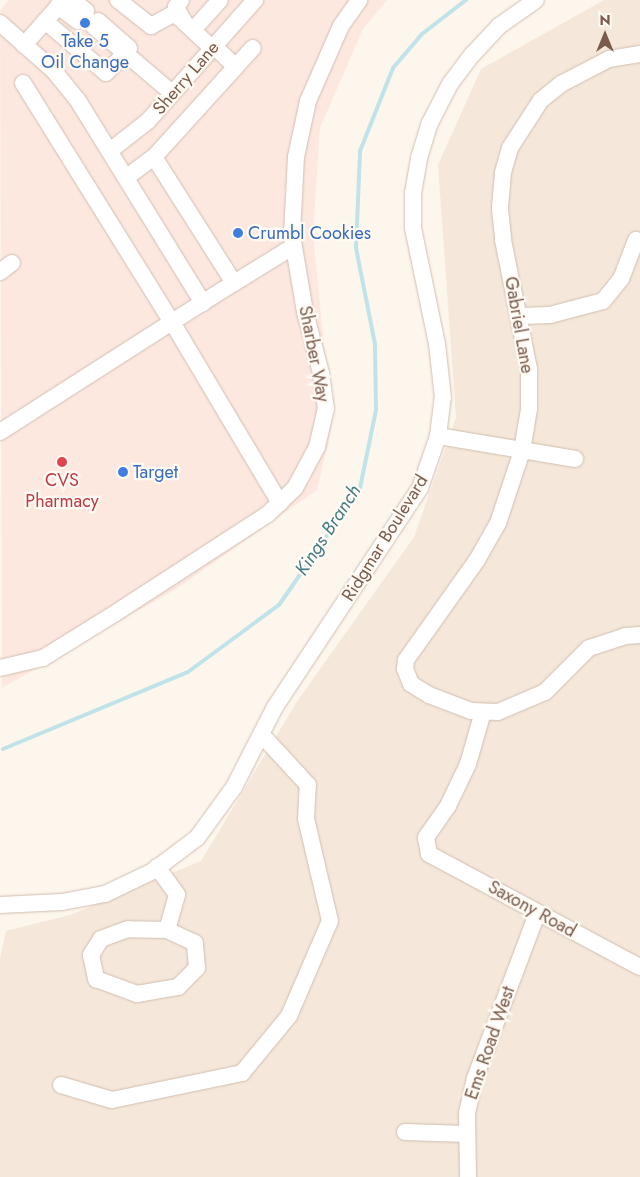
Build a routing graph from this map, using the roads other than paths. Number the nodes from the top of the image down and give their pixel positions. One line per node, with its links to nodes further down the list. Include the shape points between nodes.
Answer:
1 (118, 0): 10 (street, via 150,26 173,14)
2 (181, 0): 10 (street, via 176,7)
3 (220, 0): 10 (street)
4 (255, 0): 12 (street, Sherry Lane)
5 (359, 0): 23 (street, Sharber Way, via 341,26 308,101 296,156)
6 (536, 0): 29 (street, Ridgmar Boulevard, via 499,26 450,84 430,123 419,158 412,193 412,228 440,364 443,398)
7 (64, 2): 8 (street); 15 (street)
8 (45, 21): 11 (street); 15 (street, via 106,72)
9 (0, 23): 11 (street)
10 (188, 25): 12 (street)
11 (24, 44): 19 (street, via 54,71 77,99)
12 (213, 47): 16 (street); 18 (street, Sherry Lane)
13 (253, 48): 16 (street)
14 (640, 54): 26 (street, Gabriel Lane, via 609,59 561,84 541,100 510,148 503,173 500,209 503,240)
15 (123, 55): 18 (street)
16 (236, 66): 20 (street)
17 (24, 84): 27 (street)
18 (172, 93): 19 (street, Sherry Lane, via 148,121)
19 (110, 150): 21 (street)
20 (154, 157): 21 (street); 24 (street)
21 (127, 177): 25 (street)
22 (636, 240): 26 (street, via 621,279 603,301 550,315)
23 (294, 246): 24 (street); 32 (street, Sharber Way, via 326,409 317,447 295,488)
24 (234, 283): 25 (street)
25 (203, 303): 27 (street)
26 (521, 316): 30 (street, Gabriel Lane, via 529,369 529,410)
27 (172, 322): 28 (street); 32 (street)
28 (0, 432)
29 (438, 436): 30 (street); 36 (street, Ridgmar Boulevard, via 420,488 274,707)
30 (522, 451): 31 (street); 35 (street, Gabriel Lane, via 498,523 478,560 406,660 405,669 411,684 458,707)
31 (575, 459)
32 (280, 503): 34 (street, Sharber Way, via 268,514 43,658)
33 (640, 636): 35 (street, via 625,636 589,648 546,692 498,712)
34 (0, 668)
35 (483, 712): 39 (street, Saxony Road, via 468,764 448,806 426,838 427,849 439,862 485,883)
36 (261, 734): 37 (street, Ridgmar Boulevard, via 220,811 197,838); 42 (street, via 308,785 306,819 330,921 289,1016 242,1073 112,1100)
37 (157, 867): 38 (street, Ridgmar Boulevard, via 122,888 105,894 62,902); 40 (street, via 177,895)
38 (0, 905)
39 (537, 914): 41 (street, Saxony Road); 44 (street, Ems Road West, via 475,1078 466,1113)
40 (167, 930): 40 (street, via 128,929 101,939 91,955 96,980 137,994 178,987 197,968 195,942)
41 (640, 968)
42 (61, 1085)
43 (405, 1132): 44 (street)
44 (466, 1134): 45 (street, Ems Road West)
45 (468, 1177)

